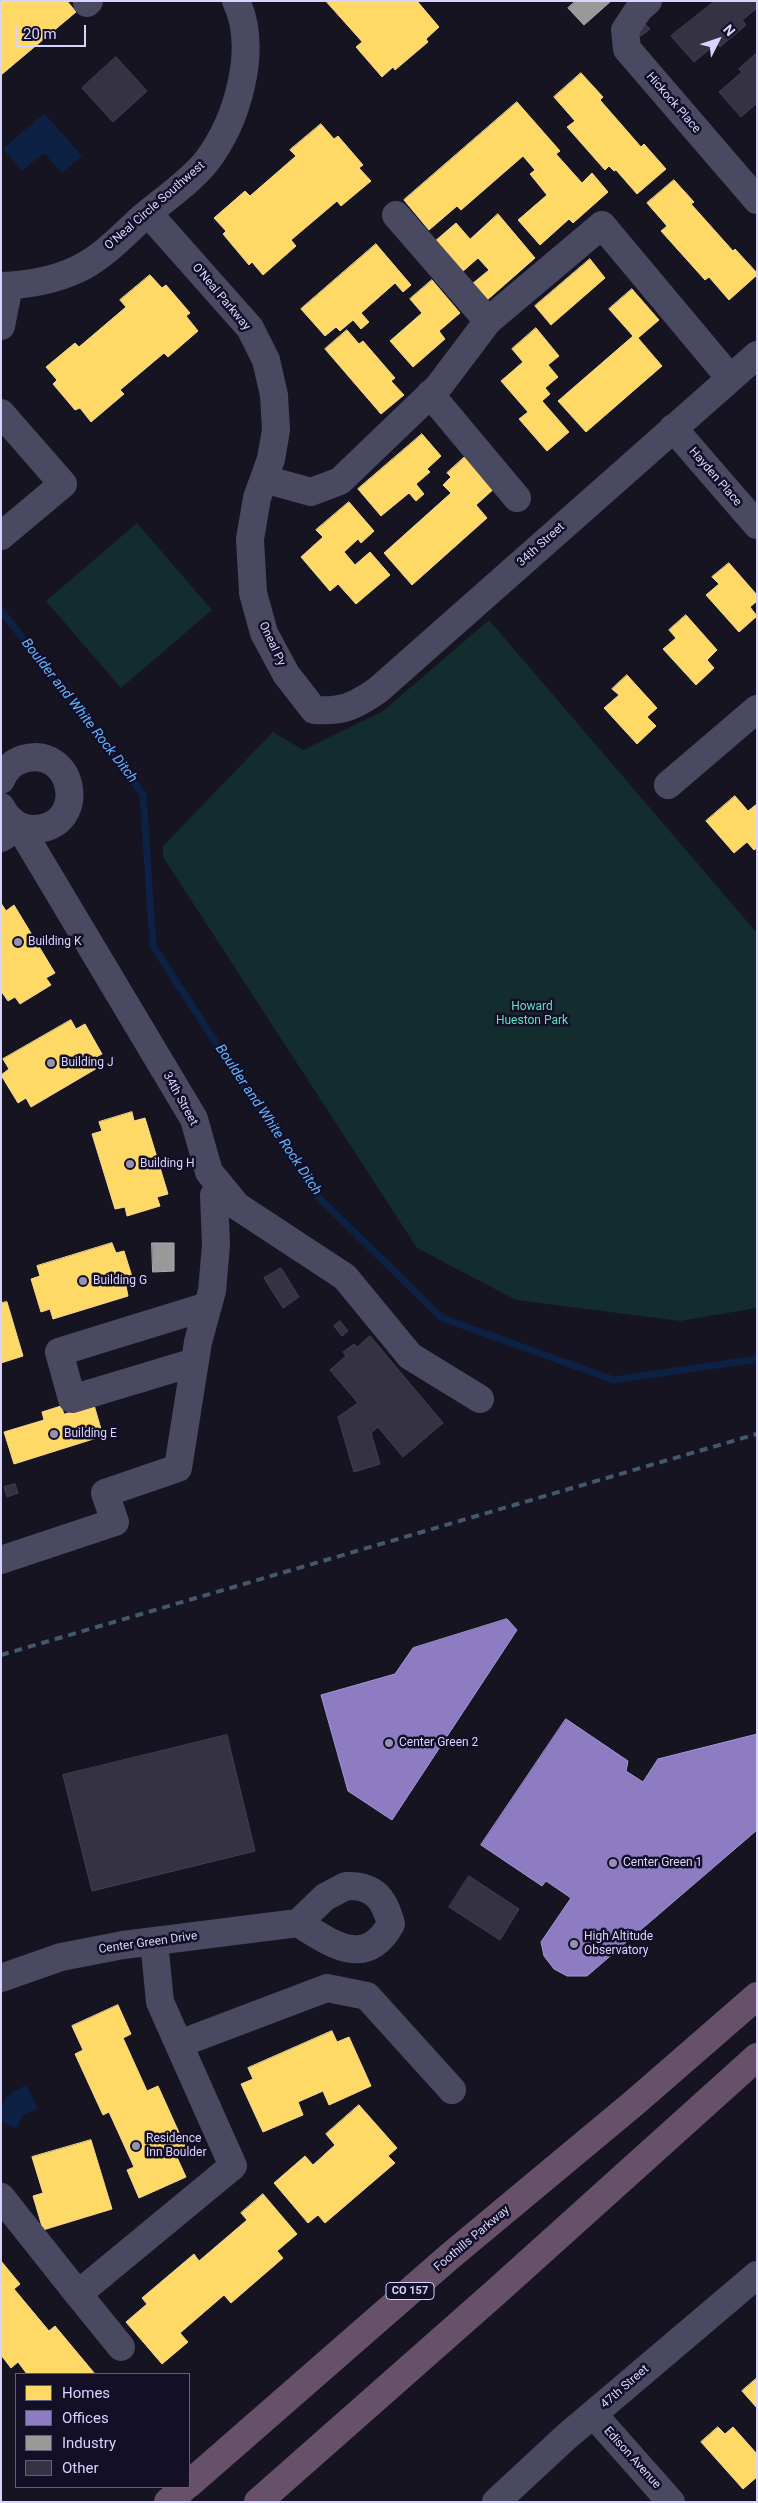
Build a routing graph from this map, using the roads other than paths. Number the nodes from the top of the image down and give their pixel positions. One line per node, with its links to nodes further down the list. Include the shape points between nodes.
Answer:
1 (236, 1): 4 (street, O'Neal Circle Southwest, via 245,41 244,77 231,122 205,163)
2 (648, 1): 3 (street, Hickock Place, via 625,30 627,49)
3 (757, 200)
4 (148, 213): 6 (street, O'Neal Circle Southwest, via 79,268 34,284); 14 (street, O'Neal Parkway, via 250,328 266,360 274,394 276,430)
5 (396, 215): 7 (street)
6 (5, 286): 8 (street)
7 (488, 321): 10 (street, via 602,225); 11 (street)
8 (1, 326)
9 (757, 355): 10 (street, 34th Street)
10 (730, 378): 13 (street, 34th Street)
11 (430, 394): 14 (street, via 340,481 311,492); 15 (street)
12 (1, 413): 17 (street, via 63,484)
13 (673, 428): 16 (street, Hayden Place); 20 (street, 34th Street, via 378,690 355,706 334,712)
14 (264, 479): 18 (street, O'Neal Parkway)
15 (517, 498)
16 (757, 525)
17 (1, 536)
18 (250, 539): 20 (street, Oneal Py, via 253,593 264,633 286,674)
19 (757, 709): 22 (street)
20 (314, 710)
21 (1, 780): 23 (street, 34th Street, via 4,772 16,761 31,757 47,759 60,768 70,794 69,805 54,824 43,829 31,829)
22 (668, 785)
23 (7, 824): 24 (street, 34th Street, via 194,1119 209,1172)
24 (220, 1186): 25 (street, via 214,1195 216,1244); 27 (street, 34th Street, via 237,1206 345,1278 410,1356)
25 (208, 1306): 26 (street); 26 (street, via 59,1352 72,1399)
26 (194, 1362): 28 (street, via 178,1468 105,1493 115,1522)
27 (480, 1399)
28 (1, 1560)
29 (298, 1923): 30 (street, Center Green Drive)
30 (154, 1941): 31 (street, Center Green Drive, via 61,1957); 33 (street, via 160,2002)
31 (1, 1978)
32 (757, 1996): 41 (highway, Foothills Parkway / CO 157, via 442,2263)
33 (179, 2044): 35 (street, via 327,1988 367,1996); 38 (street, via 233,2166)
34 (757, 2057): 44 (highway)
35 (452, 2090)
36 (1, 2198): 38 (street)
37 (757, 2274): 40 (street, 47th Street)
38 (78, 2294): 39 (street)
39 (122, 2347)
40 (593, 2414): 45 (street, 47th Street); 46 (street, Edison Avenue)
41 (190, 2483)
42 (184, 2488): 43 (highway)
43 (168, 2502)
44 (258, 2502)
45 (496, 2502)
46 (671, 2502)

